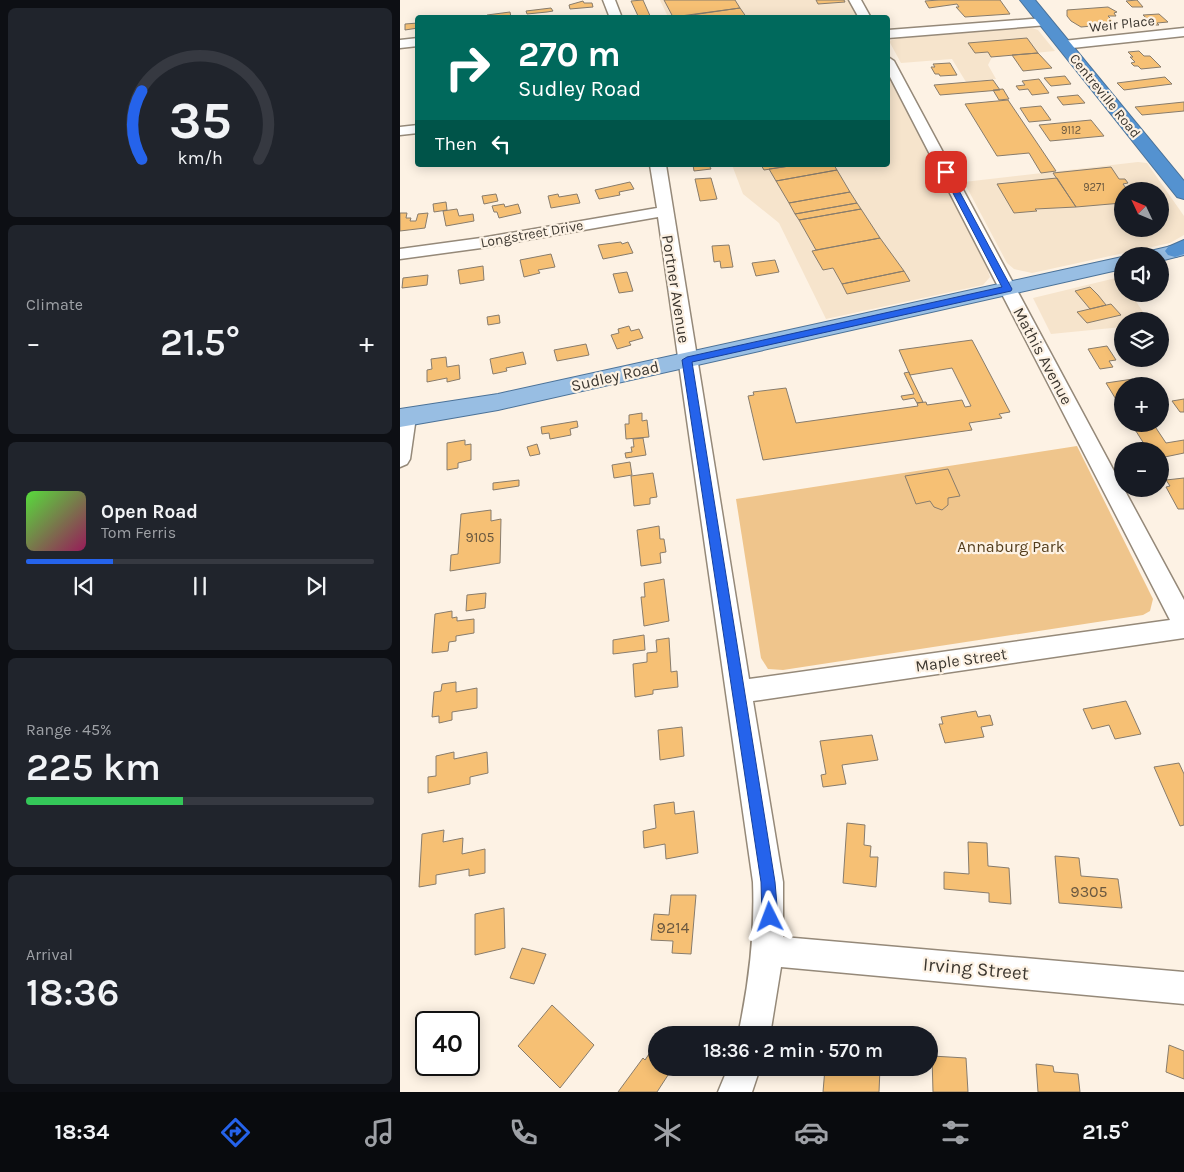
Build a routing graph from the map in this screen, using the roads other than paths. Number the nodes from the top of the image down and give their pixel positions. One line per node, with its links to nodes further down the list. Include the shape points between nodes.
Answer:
1 (609, 0): 4 (street)
2 (855, 0): 5 (street)
3 (1027, 0): 6 (highway, Centreville Road)
4 (615, 15)
5 (863, 15)
6 (1044, 22): 8 (street); 11 (highway, Centreville Road)
7 (1184, 32): 11 (street, Weir Place)
8 (890, 34)
9 (415, 42): 10 (street)
10 (400, 44)
11 (1063, 45): 15 (highway, Centreville Road)
12 (890, 65): 22 (street, Mathis Avenue)
13 (415, 129): 14 (street)
14 (400, 131)
15 (1160, 163): 17 (highway, Centreville Road); 18 (highway, via 1161,177)
16 (658, 167): 19 (street, Portner Avenue)
17 (1183, 190)
18 (1184, 210)
19 (664, 211): 20 (street, Longstreet Drive); 23 (street, Portner Avenue)
20 (400, 254)
21 (1114, 265): 22 (main road, Sudley Road)
22 (1008, 289): 23 (main road, Sudley Road); 26 (street, Mathis Avenue)
23 (687, 360): 24 (main road, Sudley Road, via 498,402); 28 (street, Portner Avenue)
24 (403, 417): 25 (street)
25 (400, 459)
26 (1184, 624)
27 (1184, 628): 28 (street, Maple Street)
28 (739, 692): 29 (street, Portner Avenue, via 768,882)
29 (768, 951): 30 (street, Irving Street); 31 (street, Portner Avenue)
30 (1184, 988)
31 (756, 1026)
32 (741, 1076): 33 (street)
33 (735, 1092)

